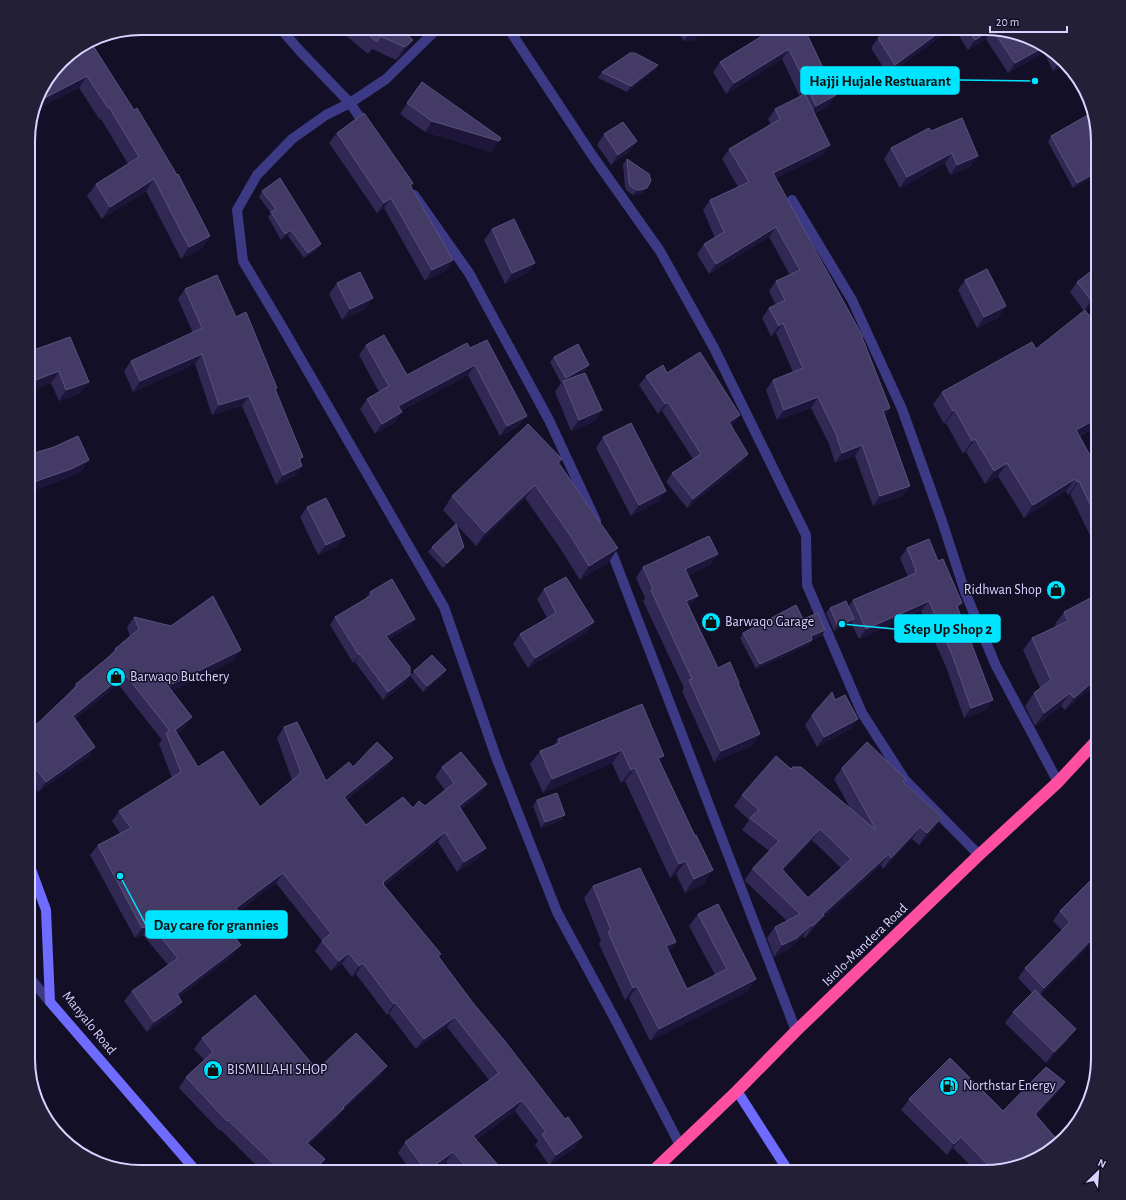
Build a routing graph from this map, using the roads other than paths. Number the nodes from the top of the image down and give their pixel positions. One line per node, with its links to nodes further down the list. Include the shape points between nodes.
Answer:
1 (286, 35): 4 (street)
2 (431, 35): 4 (street, via 386,79)
3 (513, 35): 10 (street, via 592,155 660,251 714,348 806,535 806,585 862,713 905,780)
4 (350, 103): 5 (street); 16 (street, via 326,115 292,139 257,175 237,210 243,260 444,607 496,757 557,912)
5 (373, 136)
6 (410, 188): 14 (street, via 469,273 549,420 603,534)
7 (792, 200): 9 (street, via 852,300 902,408 965,592 996,666)
8 (1091, 747): 9 (highway, Isiolo-Mandera Road)
9 (1058, 782): 10 (highway, Isiolo-Mandera Road)
10 (979, 855): 14 (highway, Isiolo-Mandera Road)
11 (35, 880): 13 (street, Manyalo Road, via 46,910)
12 (35, 984): 13 (street)
13 (50, 1002): 17 (street, Manyalo Road)
14 (796, 1031): 15 (highway, Isiolo-Mandera Road)
15 (737, 1091): 16 (highway, Isiolo-Mandera Road); 19 (street)
16 (680, 1145): 18 (highway, Isiolo-Mandera Road)
17 (191, 1165)
18 (659, 1165)
19 (785, 1165)

